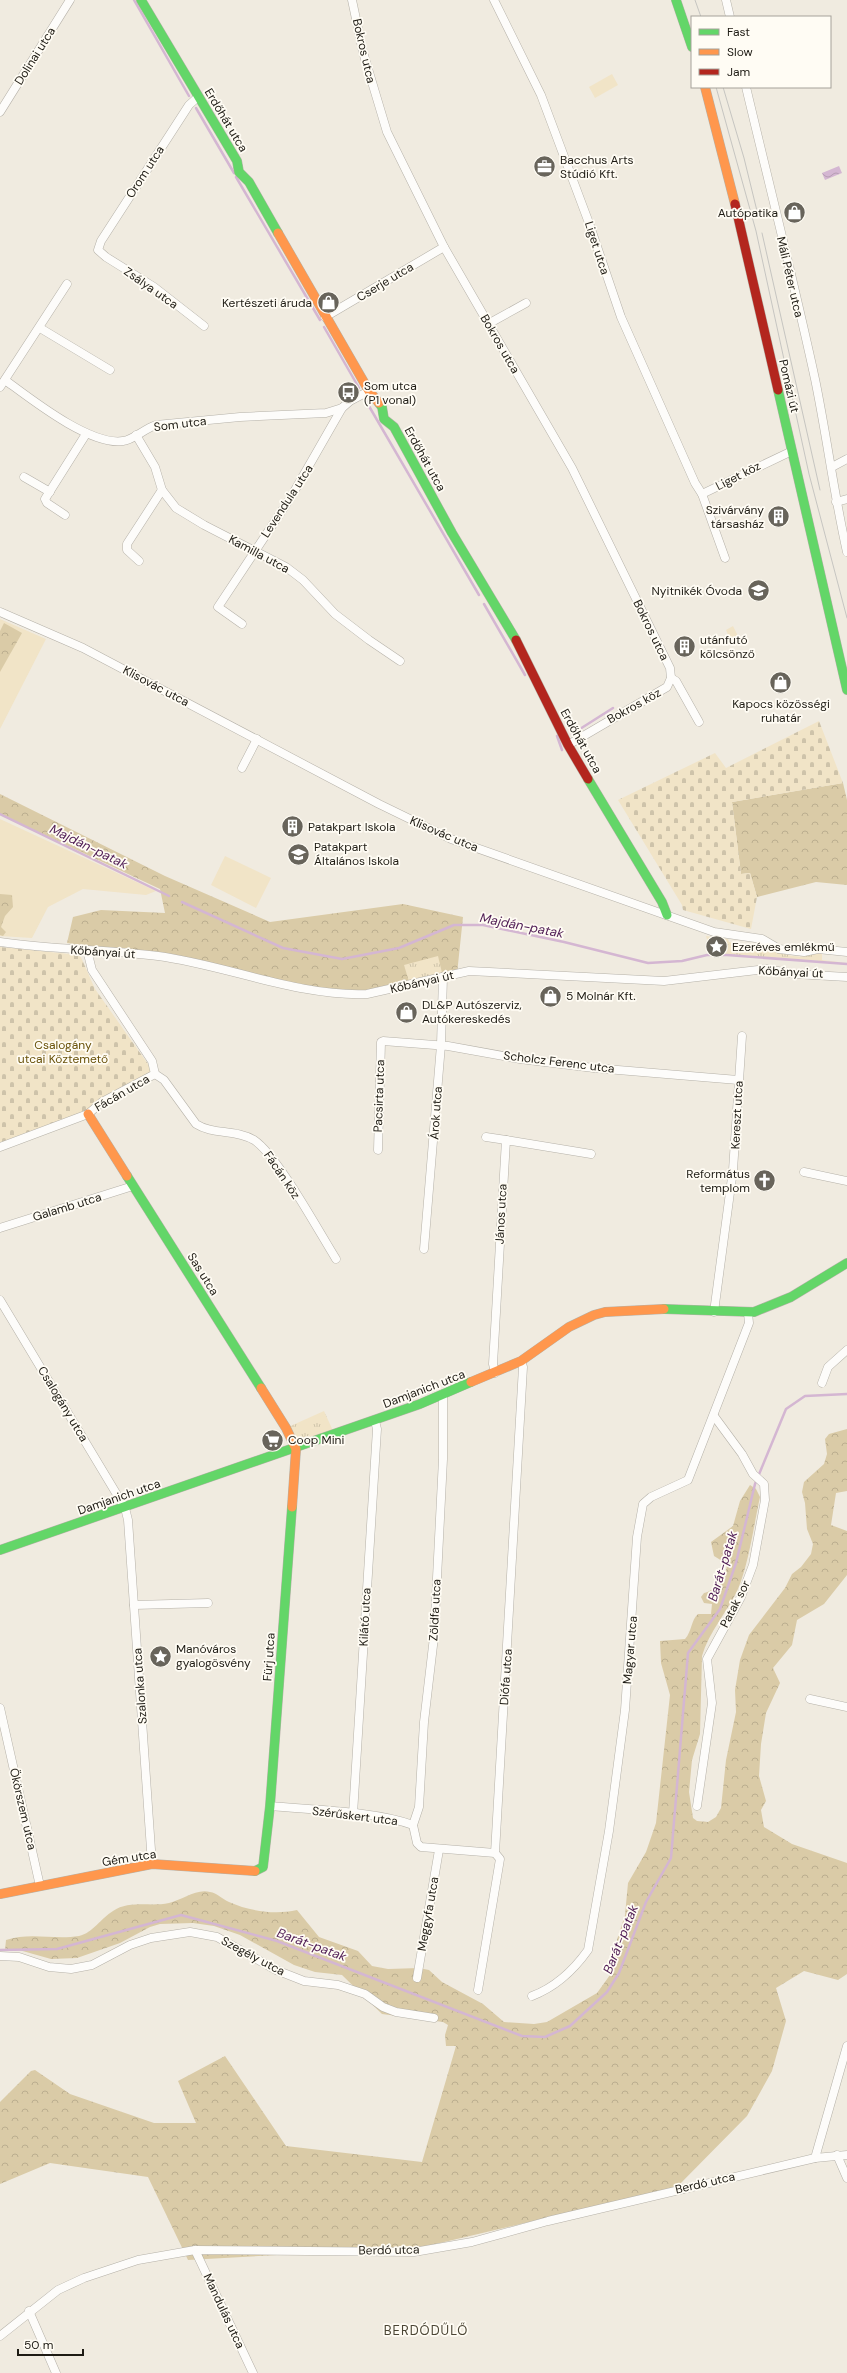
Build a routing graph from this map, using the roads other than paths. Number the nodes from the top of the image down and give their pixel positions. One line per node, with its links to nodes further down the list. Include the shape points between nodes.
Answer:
1 (70, 0): 12 (street, Dolinai utca)
2 (141, 0): 11 (street, Erdőhát utca)
3 (352, 0): 13 (street, Bokros utca, via 363,52 387,132)
4 (494, 0): 35 (street, Liget utca, via 541,95 621,317 694,483)
5 (676, 0): 8 (street)
6 (726, 0): 7 (street)
7 (730, 16)
8 (691, 44)
9 (705, 88): 29 (street, Pomázi út)
10 (746, 88): 31 (street, Máli Péter utca, via 813,371)
11 (198, 97): 14 (street, Orom utca, via 184,112 101,241); 17 (street, Erdőhát utca)
12 (0, 112)
13 (444, 246): 17 (street, Cserje utca); 18 (street, Bokros utca)
14 (98, 250): 19 (street, Zsálya utca, via 154,287)
15 (67, 284): 20 (street)
16 (526, 303): 18 (street)
17 (325, 317): 23 (street, Erdőhát utca)
18 (488, 324): 46 (street, Bokros utca, via 572,468 670,668)
19 (204, 326)
20 (40, 328): 21 (street); 22 (street)
21 (110, 370)
22 (2, 384): 27 (street, Som utca)
23 (369, 391): 24 (street, Som utca); 50 (street, Erdőhát utca, via 382,407 384,419 394,427 452,533 516,640 518,652 528,662 529,670)
24 (342, 408): 25 (street, Som utca); 26 (street, Levendula utca)
25 (321, 414): 26 (street, via 328,421); 28 (street, Som utca, via 170,424 144,429)
26 (330, 429): 39 (street, Levendula utca, via 291,497)
27 (86, 434): 28 (street, Som utca, via 123,442); 34 (street)
28 (136, 435): 33 (street, Kamilla utca, via 155,466)
29 (792, 451): 35 (street, Liget köz); 47 (street, Pomázi út)
30 (847, 459): 31 (street)
31 (832, 467): 37 (street, Máli Péter utca)
32 (24, 477): 34 (street)
33 (162, 490): 39 (street, Kamilla utca, via 176,508); 42 (street, via 127,544 127,550)
34 (50, 492): 38 (street, via 45,499 47,503)
35 (702, 494): 41 (street, Liget köz)
36 (847, 499): 37 (street)
37 (836, 502): 40 (street, Máli Péter utca)
38 (66, 515)
39 (255, 550): 44 (street, Levendula utca, via 218,607); 45 (street, Kamilla utca, via 286,567 303,580 336,614)
40 (847, 552)
41 (725, 558)
42 (139, 560)
43 (0, 612): 49 (street, Klisovác utca, via 83,648)
44 (242, 624)
45 (400, 661)
46 (671, 678): 48 (street, Bokros köz, via 676,681); 50 (street, Bokros köz, via 668,687)
47 (847, 690)
48 (699, 722)
49 (257, 739): 51 (street); 52 (street, Klisovác utca, via 451,839)
50 (568, 745): 52 (street, Erdőhát utca)
51 (242, 768)
52 (667, 915): 55 (street, Klisovác utca, via 714,932 765,940 779,949)
53 (0, 942): 54 (street, Kőbányai út, via 32,947)
54 (87, 950): 56 (street, Kőbányai út, via 158,956 348,994 367,994); 61 (street, Fácán utca, via 92,970 152,1061)
55 (847, 952)
56 (443, 977): 57 (street, Kőbányai út, via 482,971 664,981 766,969 795,974); 60 (street, Árok utca)
57 (847, 977)
58 (742, 1036): 62 (street, Kereszt utca)
59 (381, 1042): 60 (street, Scholcz Ferenc utca); 67 (street, Pacsirta utca)
60 (441, 1045): 62 (street, Scholcz Ferenc utca, via 520,1059); 73 (street, Árok utca)
61 (155, 1074): 63 (street, Fácán utca, via 102,1102); 74 (street, Fácán köz, via 164,1080 201,1128 245,1135 266,1150)
62 (738, 1080): 77 (street, Kereszt utca, via 734,1170)
63 (88, 1114): 66 (street, Fácán utca); 71 (street, Sas utca)
64 (486, 1137): 65 (street)
65 (506, 1140): 68 (street); 81 (street, János utca, via 493,1364)
66 (0, 1147)
67 (378, 1150)
68 (591, 1154)
69 (804, 1172): 70 (street)
70 (847, 1181)
71 (133, 1186): 72 (street, Galamb utca); 86 (street, Sas utca, via 286,1428)
72 (0, 1228)
73 (424, 1249)
74 (336, 1259)
75 (847, 1263): 78 (street, Damjanich utca, via 791,1297)
76 (0, 1300): 87 (street, Csalogány utca)
77 (714, 1312): 78 (street, Damjanich utca); 80 (street, Damjanich utca, via 654,1309 606,1312 569,1327)
78 (748, 1313): 84 (street, Magyar utca, via 749,1323)
79 (847, 1350): 82 (street, via 828,1367)
80 (520, 1361): 81 (street, Damjanich utca); 99 (street, Diófa utca, via 523,1367)
81 (495, 1373): 83 (street, Damjanich utca)
82 (822, 1383)
83 (443, 1394): 85 (street, Damjanich utca); 97 (street, Zöldfa utca, via 443,1459 434,1637 424,1722 419,1807)
84 (714, 1416): 95 (street, Patak sor, via 742,1454 753,1474 764,1484 765,1500 753,1565 741,1597 707,1659 712,1703); 107 (street, Magyar utca, via 688,1480 651,1497 643,1504 637,1537 625,1710 609,1831 588,1950 560,1981 546,1991)
85 (375, 1421): 86 (street, Damjanich utca, via 334,1433); 96 (street, Kilátó utca, via 377,1429)
86 (296, 1449): 87 (street, Damjanich utca); 94 (street, Fürj utca)
87 (125, 1508): 88 (street, Damjanich utca); 90 (street, Szalonka utca)
88 (0, 1550)
89 (208, 1603): 90 (street)
90 (134, 1606): 100 (street, Szalonka utca)
91 (810, 1700): 93 (street)
92 (0, 1708): 102 (street, Ökörszem utca)
93 (847, 1708)
94 (270, 1806): 96 (street, Szérűskert utca); 101 (street, Fürj utca)
95 (697, 1806)
96 (353, 1814): 97 (street, Szérűskert utca, via 403,1821)
97 (413, 1825): 98 (street, Szérűskert utca, via 417,1843 421,1847)
98 (438, 1850): 99 (street, Szérűskert utca); 105 (street, Meggyfa utca)
99 (495, 1853): 106 (street, Diófa utca, via 500,1859)
100 (152, 1864): 101 (street, Gém utca, via 258,1871); 102 (street, Gém utca)
101 (263, 1867)
102 (40, 1886): 103 (street, Gém utca)
103 (0, 1894)
104 (0, 1956): 108 (street, Szegély utca, via 19,1957 49,1967 71,1969 92,1965 130,1945 151,1938 190,1932 217,1937 276,1970 304,1981 338,1985 365,1994 383,2007 396,2012)
105 (417, 1978)
106 (478, 1990)
107 (532, 1996)
108 (434, 2018)
109 (847, 2046): 112 (street)
110 (837, 2155): 111 (street, Berdó utca); 112 (street, Berdó utca); 113 (street)
111 (847, 2155)
112 (815, 2158): 114 (street, Berdó utca, via 556,2219 472,2242 414,2252)
113 (847, 2178)
114 (195, 2250): 115 (street, Berdó utca, via 138,2260 84,2278 58,2290); 118 (street, Mandulás utca)
115 (29, 2312): 116 (street, Berdó utca); 117 (street)
116 (0, 2336)
117 (56, 2373)
118 (253, 2373)

